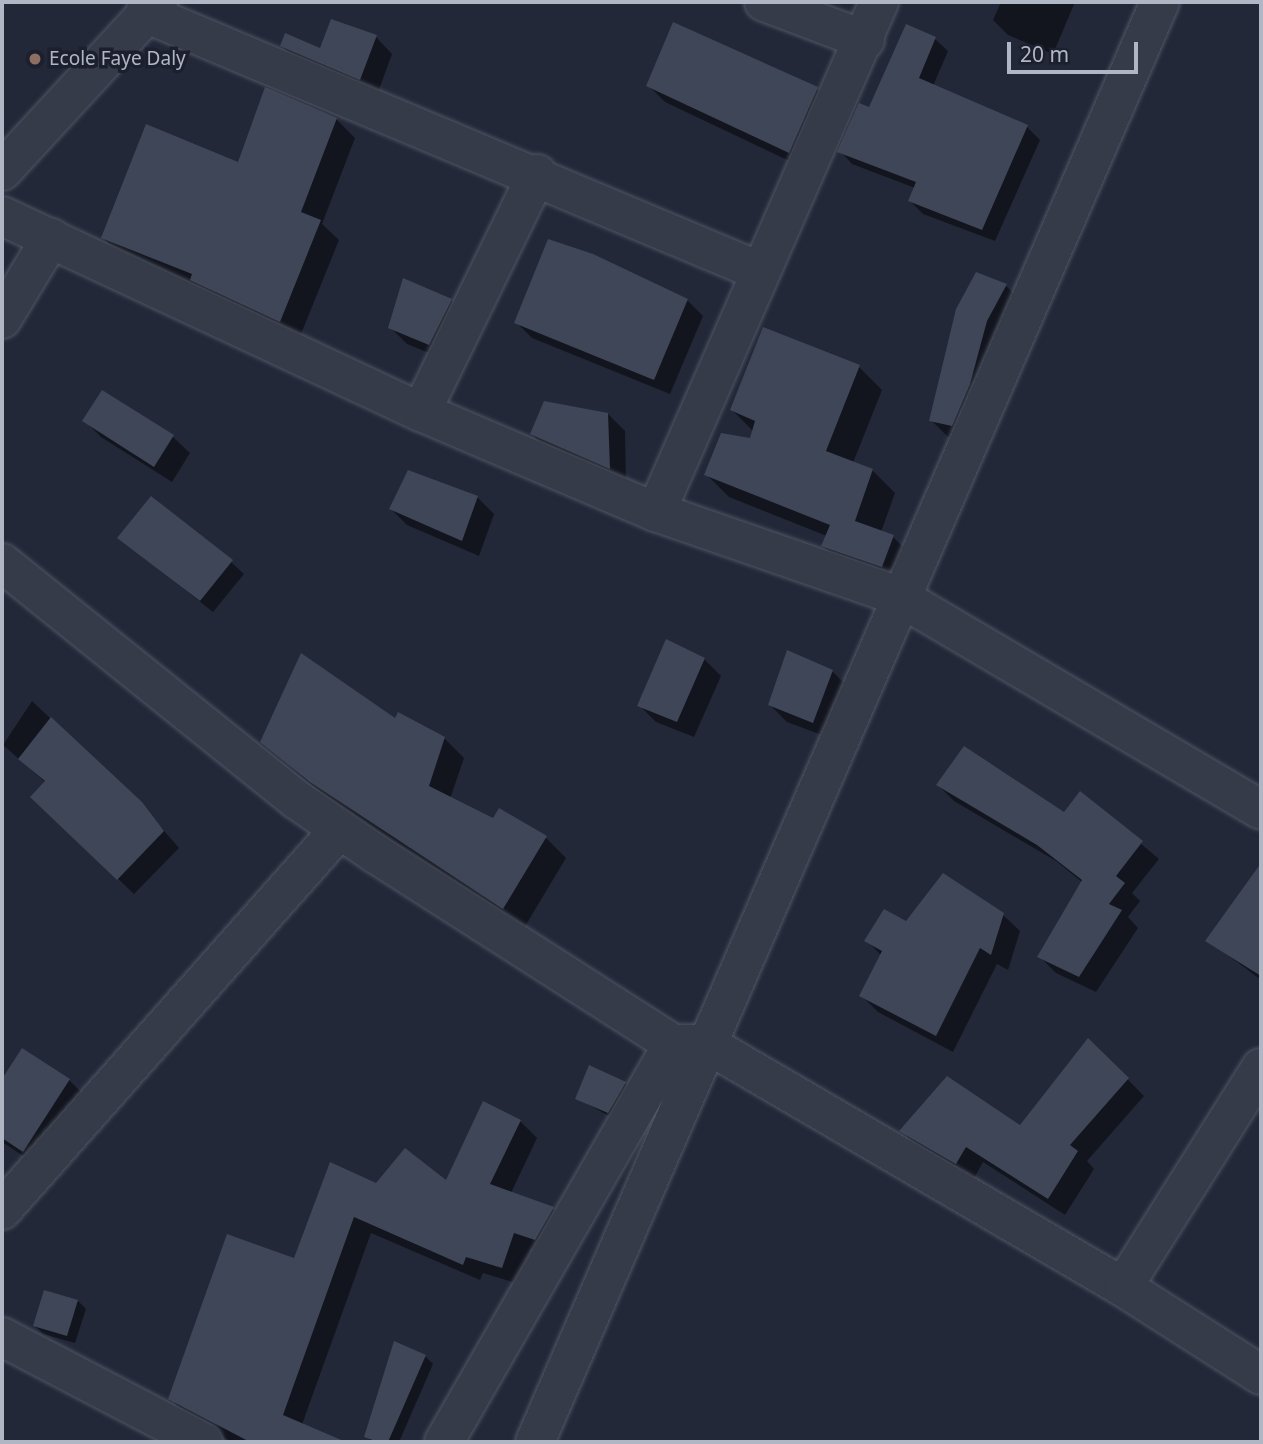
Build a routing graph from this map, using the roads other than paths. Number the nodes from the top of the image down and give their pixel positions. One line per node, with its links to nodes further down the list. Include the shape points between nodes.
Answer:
1 (764, 2): 5 (street)
2 (879, 2): 5 (street)
3 (1160, 2): 15 (street)
4 (152, 8): 6 (street); 7 (street)
5 (865, 40): 10 (street)
6 (2, 171)
7 (537, 174): 10 (street); 12 (street)
8 (2, 216): 9 (street)
9 (51, 238): 11 (street); 12 (street)
10 (761, 272): 13 (street)
11 (2, 319)
12 (421, 412): 13 (street)
13 (656, 512): 15 (street)
14 (2, 563): 17 (street)
15 (898, 596): 16 (street); 18 (street)
16 (1261, 810)
17 (339, 830): 18 (street); 20 (street)
18 (690, 1044): 21 (street); 25 (street); 26 (street)
19 (1261, 1068): 21 (street)
20 (2, 1210)
21 (1123, 1287): 23 (street)
22 (2, 1337): 24 (street)
23 (1261, 1375)
24 (203, 1442)
25 (444, 1442)
26 (535, 1442)

